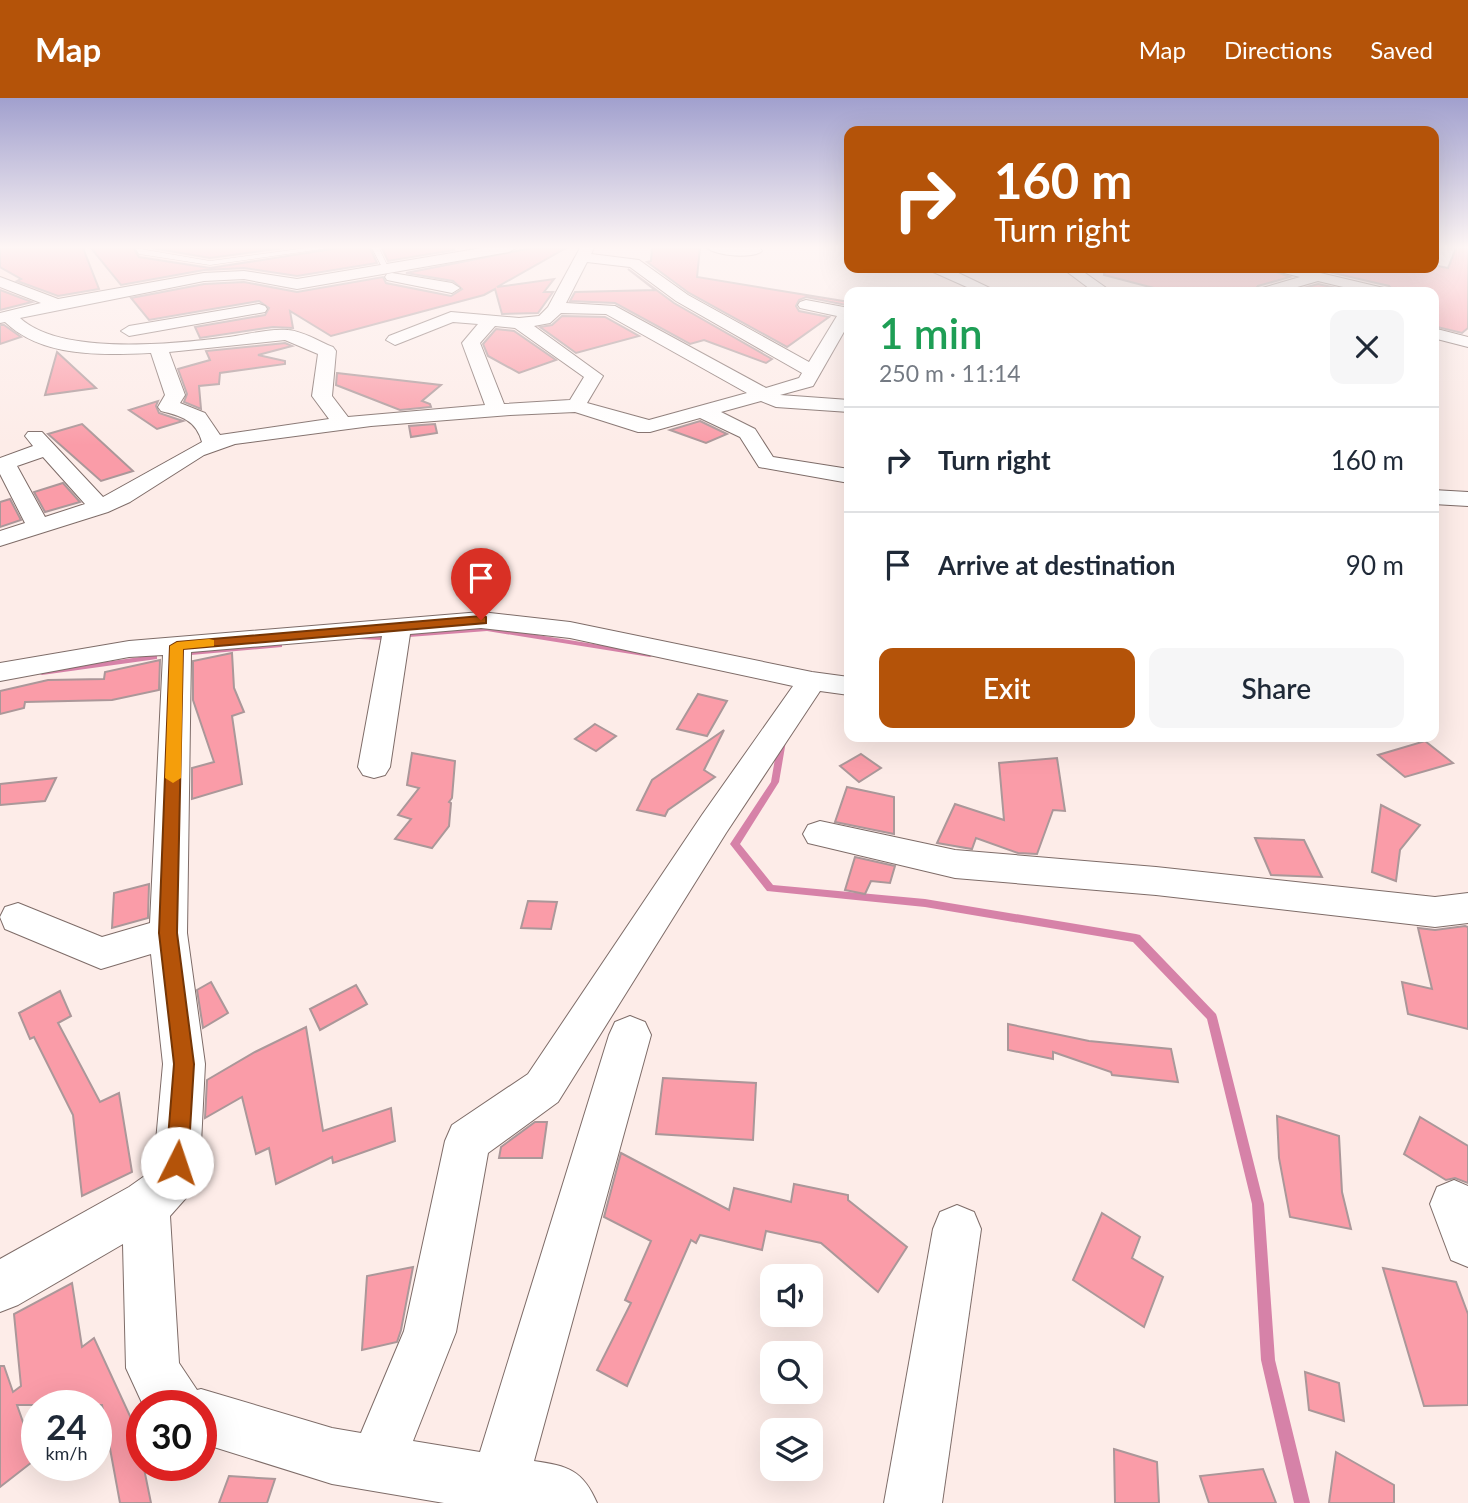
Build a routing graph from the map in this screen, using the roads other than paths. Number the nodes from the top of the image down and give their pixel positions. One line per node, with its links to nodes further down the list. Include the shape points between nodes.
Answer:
1 (232, 314): 12 (street)
2 (550, 314): 8 (street, via 544,320)
3 (615, 314): 15 (street)
4 (710, 314): 16 (street)
5 (4, 317): 12 (street, via 24,331)
6 (844, 317): 16 (street)
7 (491, 320): 8 (street); 10 (street, via 451,317); 20 (street, via 471,343)
8 (519, 323): 19 (street, via 594,376)
9 (1439, 335): 11 (street)
10 (395, 340)
11 (1468, 342)
12 (57, 343): 14 (street)
13 (710, 346): 15 (street)
14 (158, 347): 22 (street, via 287,334 327,351 322,396); 23 (street, via 175,395 168,407 187,409 209,428)
15 (686, 352): 17 (street)
16 (813, 372): 17 (street, via 803,383)
17 (766, 395): 18 (street, via 776,401); 21 (street)
18 (844, 406)
19 (576, 407): 20 (street); 21 (street, via 650,426)
20 (497, 410): 22 (street)
21 (700, 411): 24 (street, via 743,431 767,462)
22 (343, 424): 23 (street)
23 (213, 444): 27 (street)
24 (844, 475)
25 (1439, 497): 26 (street)
26 (1468, 499)
27 (100, 507): 28 (street); 28 (street, via 42,442 5,463)
28 (39, 528): 29 (street)
29 (0, 539)
30 (397, 628): 31 (street); 33 (street, via 481,620 525,623); 35 (street)
31 (177, 646): 32 (street, via 129,649); 39 (street)
32 (0, 672)
33 (808, 685): 34 (street); 46 (street, via 543,1088 468,1141 430,1332)
34 (844, 686)
35 (374, 766)
36 (820, 834): 37 (street, via 954,864 1436,912)
37 (1468, 908)
38 (18, 918): 39 (street, via 101,953)
39 (168, 933): 41 (street, via 184,1064 177,1163 170,1185)
40 (630, 1035): 47 (street)
41 (146, 1204): 43 (street); 44 (street, via 153,1368)
42 (957, 1229): 49 (street)
43 (0, 1287)
44 (164, 1390)
45 (217, 1421): 46 (street, via 332,1456)
46 (376, 1463): 47 (street)
47 (499, 1483): 48 (street, via 555,1493)
48 (572, 1502)
49 (913, 1503)

